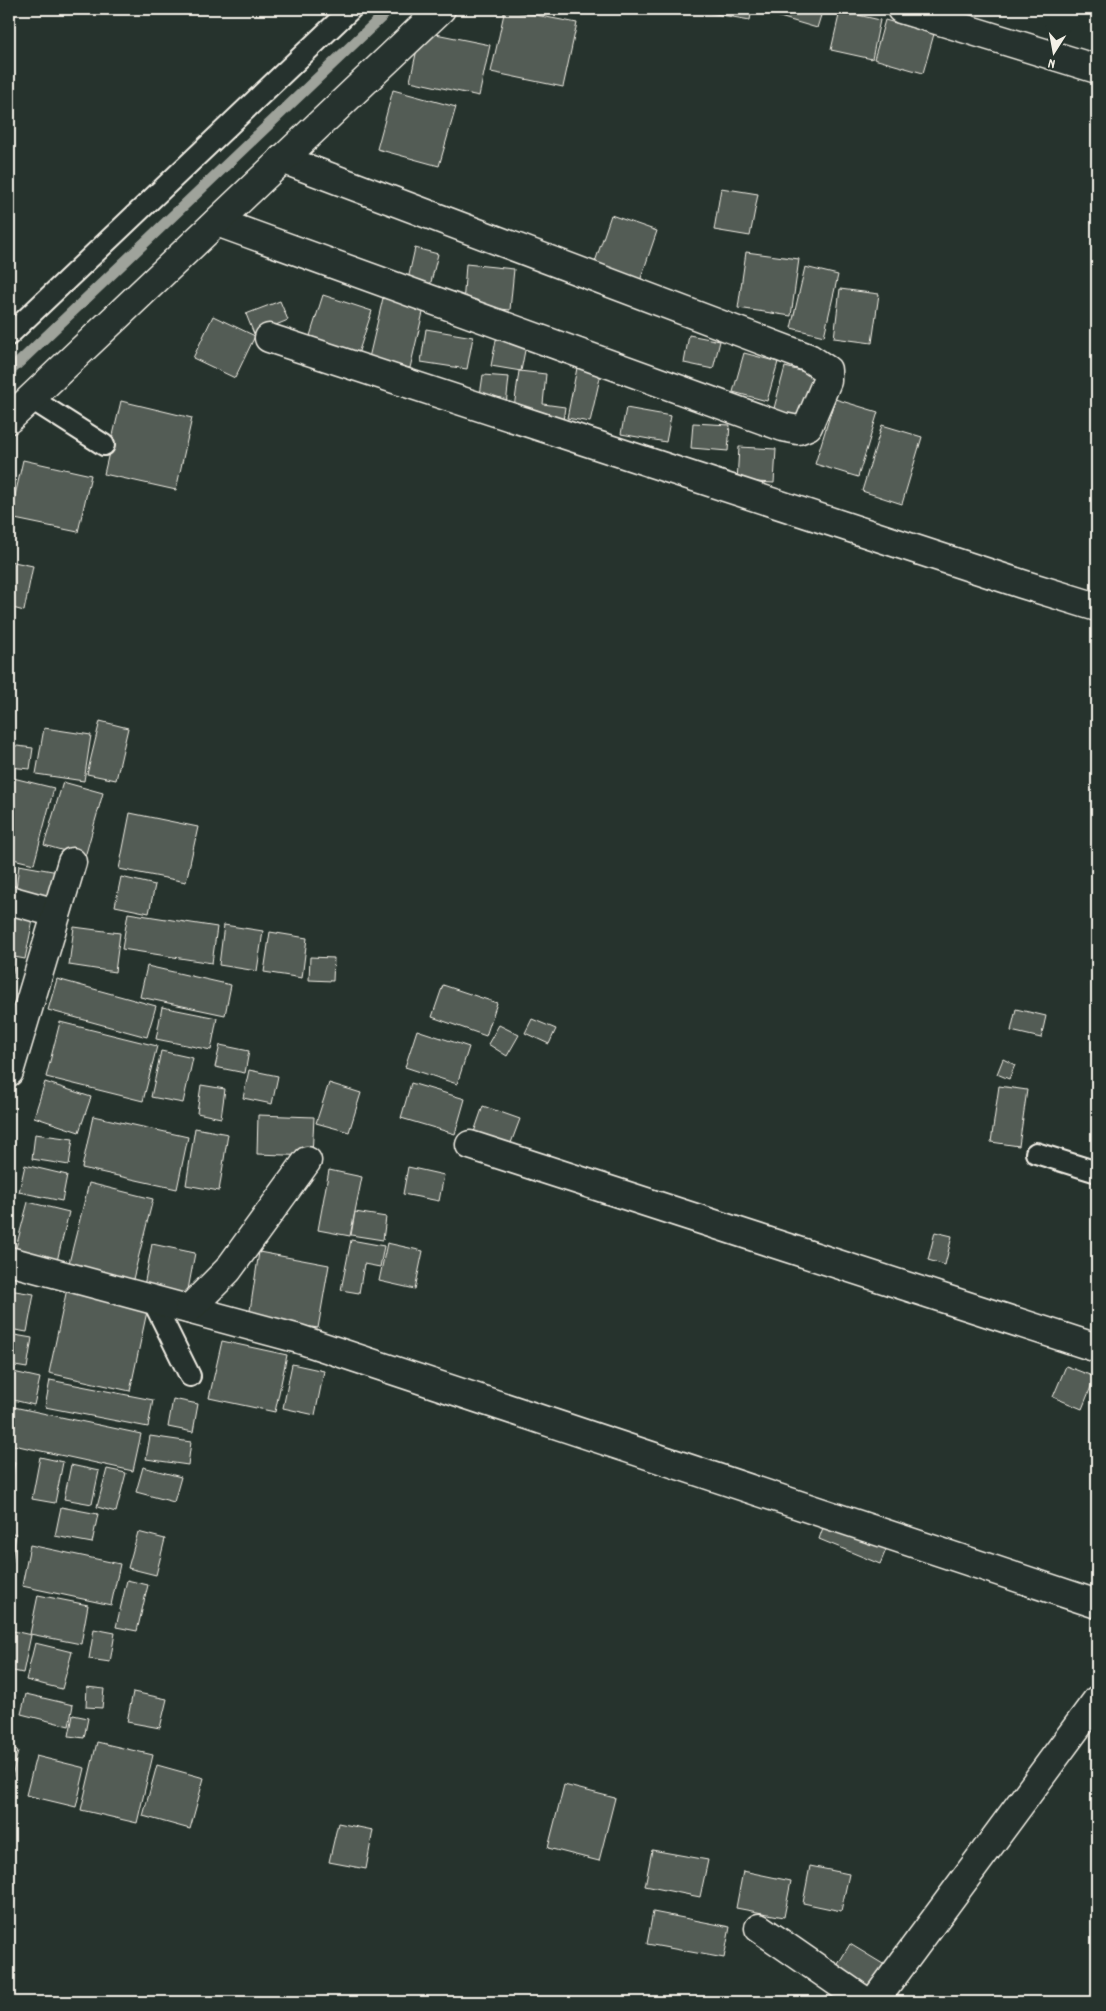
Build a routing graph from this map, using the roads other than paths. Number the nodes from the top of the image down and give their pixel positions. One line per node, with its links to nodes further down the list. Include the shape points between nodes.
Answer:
1 (351, 9): 7 (lane)
2 (441, 9): 5 (street)
3 (901, 9): 4 (street)
4 (1097, 69)
5 (282, 159): 6 (street); 6 (street, via 809,358 827,370 828,381 808,426 798,430 783,427)
6 (217, 222): 9 (street)
7 (9, 335)
8 (269, 338): 12 (street)
9 (30, 398): 10 (street); 11 (lane)
10 (9, 418)
11 (104, 445)
12 (1097, 607)
13 (72, 862): 15 (street)
14 (9, 900): 15 (street)
15 (56, 913): 16 (street)
16 (9, 1072)
17 (470, 1145): 24 (street)
18 (1036, 1153): 20 (lane)
19 (307, 1161): 23 (street, via 228,1270)
20 (1097, 1172)
21 (9, 1261): 22 (street)
22 (152, 1299): 23 (street); 25 (lane)
23 (189, 1309): 26 (street, via 299,1339)
24 (1097, 1348)
25 (190, 1376)
26 (1097, 1604)
27 (1097, 1700): 30 (street)
28 (758, 1928): 29 (street)
29 (866, 2002)
30 (874, 2002)

